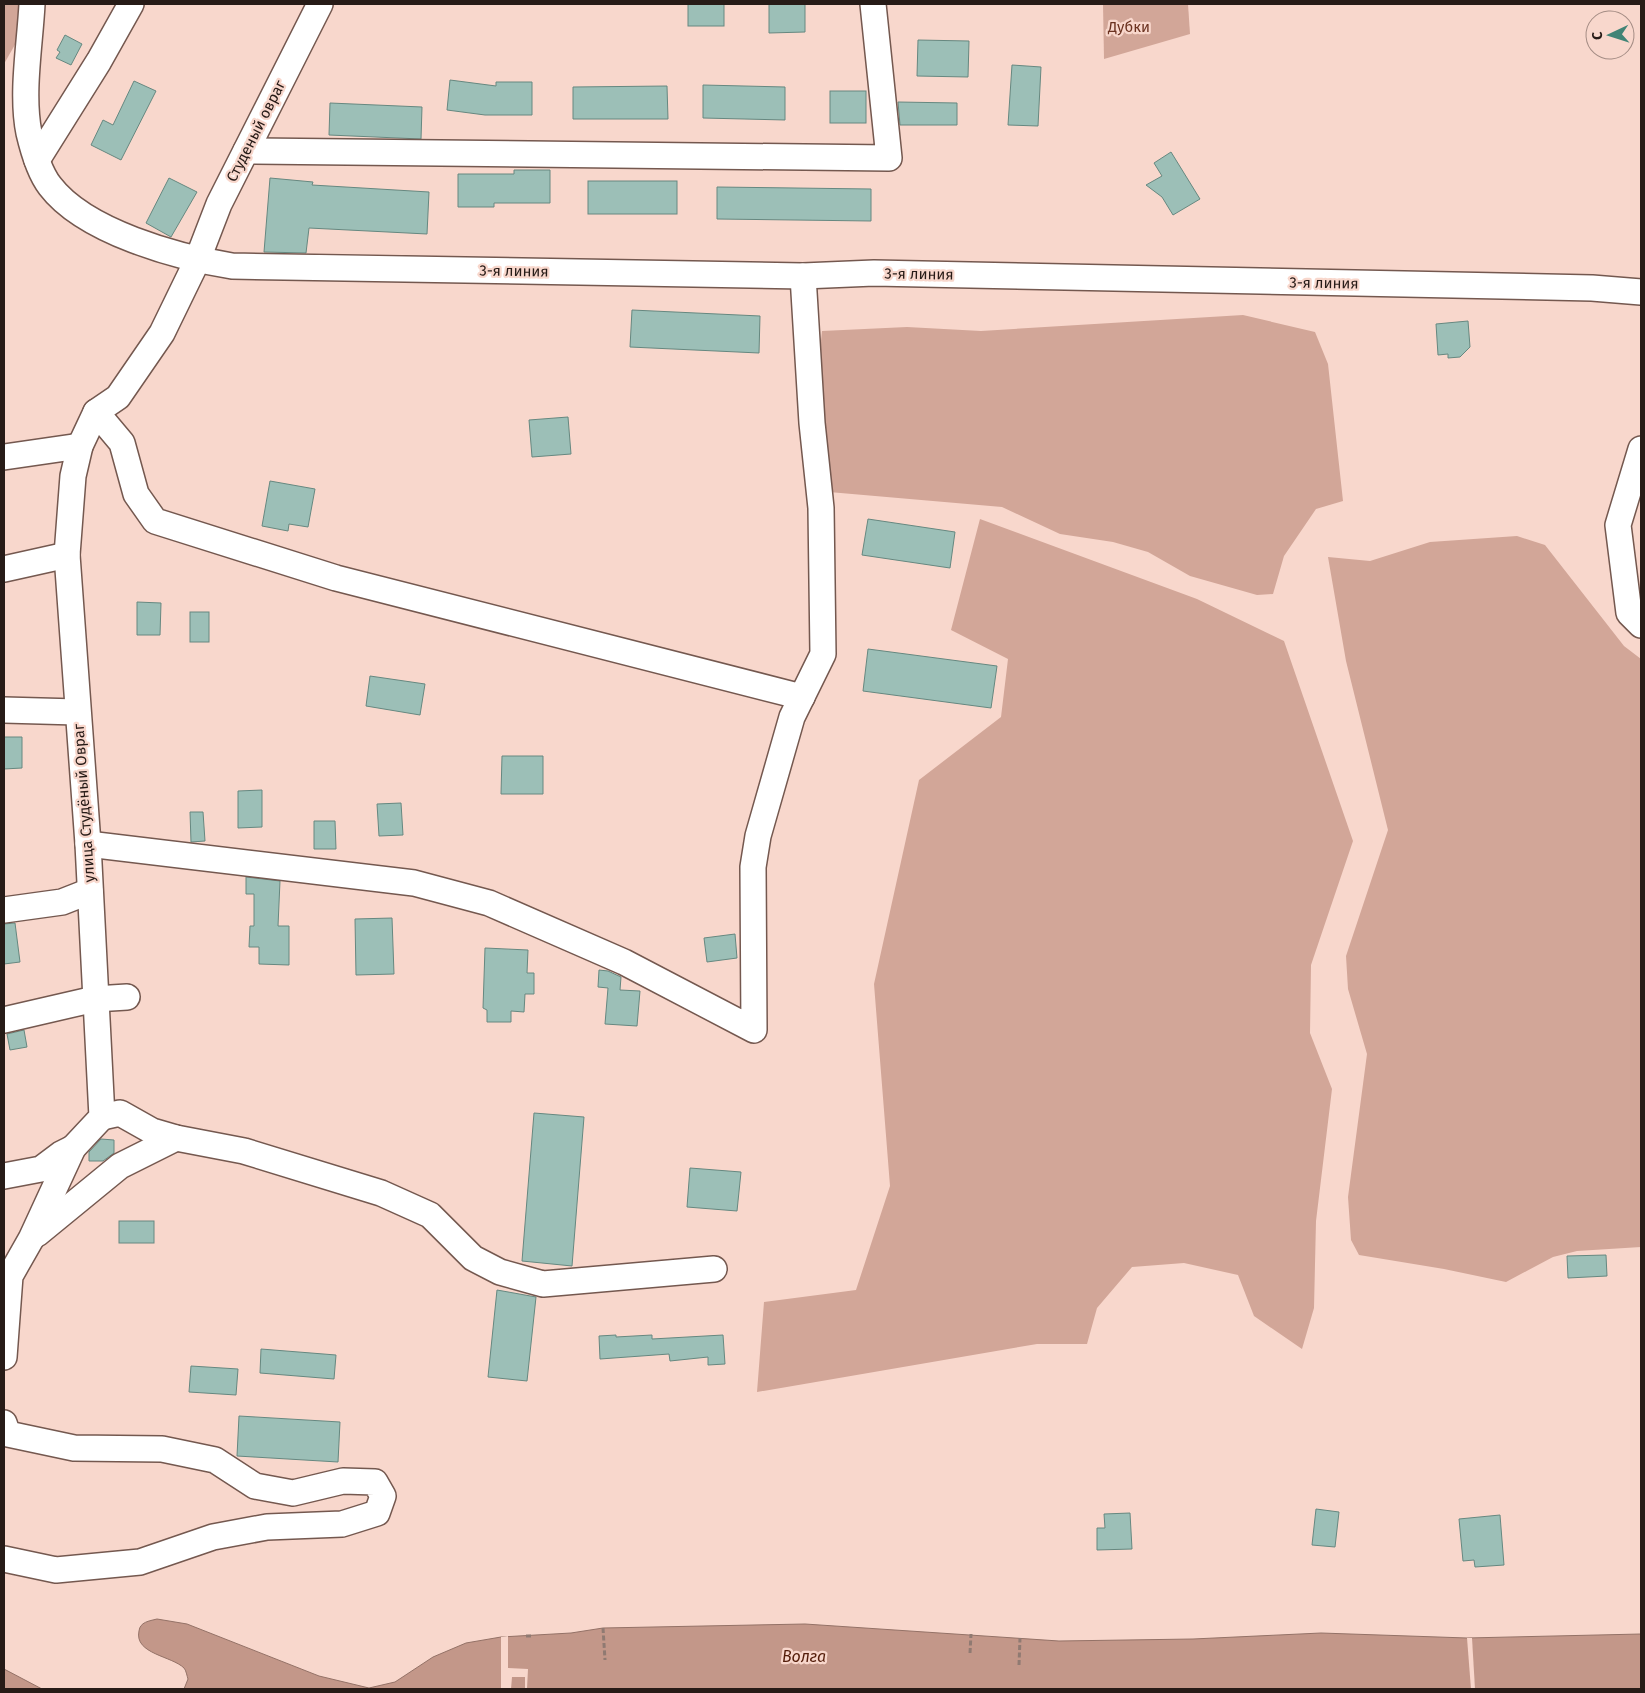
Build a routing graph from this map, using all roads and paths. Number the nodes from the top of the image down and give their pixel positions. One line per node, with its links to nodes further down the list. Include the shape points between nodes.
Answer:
1 (32, 4): 6 (street, 3-я линия, via 27,88 29,131)
2 (131, 4): 6 (street)
3 (320, 4): 5 (street, Студеный овраг)
4 (874, 4): 5 (street, via 889,158)
5 (246, 150): 7 (street, Студеный овраг, via 219,204)
6 (37, 160): 7 (street, 3-я линия, via 50,186 72,207 141,244)
7 (197, 261): 8 (street, 3-я линия, via 232,266); 10 (street, via 162,334 118,397)
8 (802, 276): 9 (street, 3-я линия, via 884,273 1592,288); 17 (street, via 821,508 822,654)
9 (1641, 292)
10 (96, 412): 11 (street, улица Студёный Овраг); 17 (street, via 122,443 136,494 155,521 336,578)
11 (80, 446): 13 (street); 14 (street, улица Студёный Овраг, via 73,476)
12 (1641, 449): 16 (street, via 1618,525 1629,613)
13 (4, 458)
14 (67, 555): 15 (street); 19 (street, улица Студёный Овраг)
15 (4, 569)
16 (1641, 625)
17 (802, 697): 20 (street, via 792,718 760,827 753,867 754,1030 624,962 488,903 414,883)
18 (4, 710): 19 (street)
19 (78, 712): 20 (street, улица Студёный Овраг)
20 (88, 844): 21 (street, улица Студёный Овраг)
21 (90, 891): 22 (street, via 62,902); 24 (street, улица Студёный Овраг)
22 (4, 910)
23 (126, 997): 24 (street)
24 (95, 999): 25 (street); 26 (street, улица Студёный Овраг)
25 (4, 1020)
26 (102, 1117): 27 (street, via 120,1113 152,1131); 28 (street)
27 (176, 1138): 30 (street, via 120,1166); 31 (street, via 244,1151 381,1193 430,1216 473,1258 500,1272 543,1284)
28 (73, 1148): 29 (street, via 41,1169); 30 (street)
29 (4, 1176)
30 (31, 1239): 32 (street, via 10,1276)
31 (714, 1269)
32 (4, 1357)
33 (4, 1424): 34 (street, via 8,1434 74,1448 162,1449 215,1460 255,1486 293,1493 343,1481 376,1482 383,1496 377,1513 342,1524 267,1527 213,1537 140,1562 56,1570)
34 (4, 1559)
35 (603, 1628): 39 (path)
36 (971, 1634): 38 (path)
37 (1020, 1638): 40 (path)
38 (970, 1653)
39 (606, 1660)
40 (1019, 1665)

